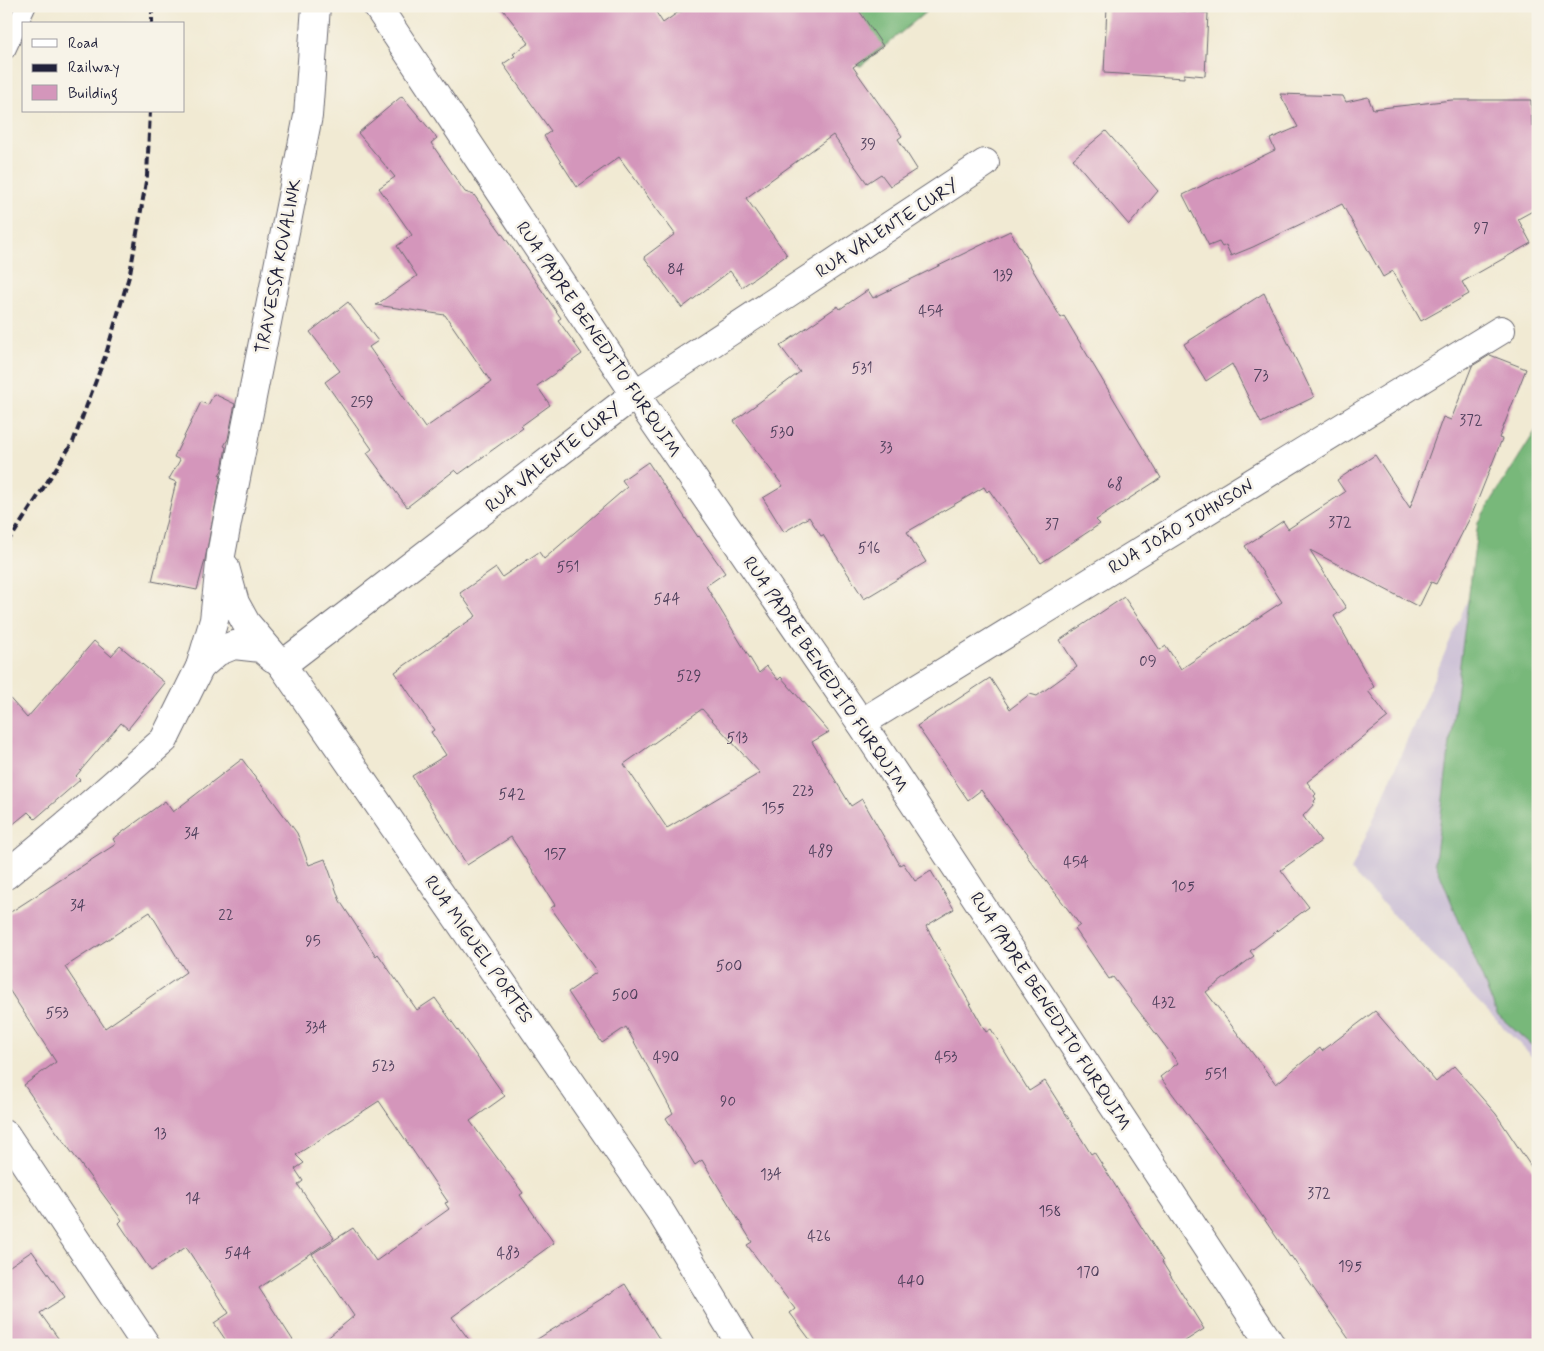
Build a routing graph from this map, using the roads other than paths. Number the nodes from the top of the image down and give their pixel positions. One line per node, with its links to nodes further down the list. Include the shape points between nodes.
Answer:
1 (26, 6): 4 (lane)
2 (316, 6): 8 (street, TRAVESSA KOVALINK, via 308,116)
3 (377, 6): 7 (street, RUA PADRE BENEDITO FURQUIM)
4 (6, 49)
5 (984, 164): 7 (street, RUA VALENTE CURY)
6 (1501, 330): 11 (street, RUA JOÃO JOHNSON)
7 (635, 394): 9 (street, RUA VALENTE CURY); 11 (street, RUA PADRE BENEDITO FURQUIM)
8 (221, 554): 9 (street, RUA MIGUEL PORTES, via 235,603 246,623); 10 (street, TRAVESSA KOVALINK, via 214,620)
9 (282, 665): 10 (street, via 260,648 234,645 217,652); 15 (street, RUA MIGUEL PORTES, via 660,1211)
10 (200, 667): 12 (street, via 164,740)
11 (861, 722): 16 (street, RUA PADRE BENEDITO FURQUIM)
12 (6, 875)
13 (6, 1135): 14 (street)
14 (146, 1345)
15 (741, 1345)
16 (1271, 1345)

